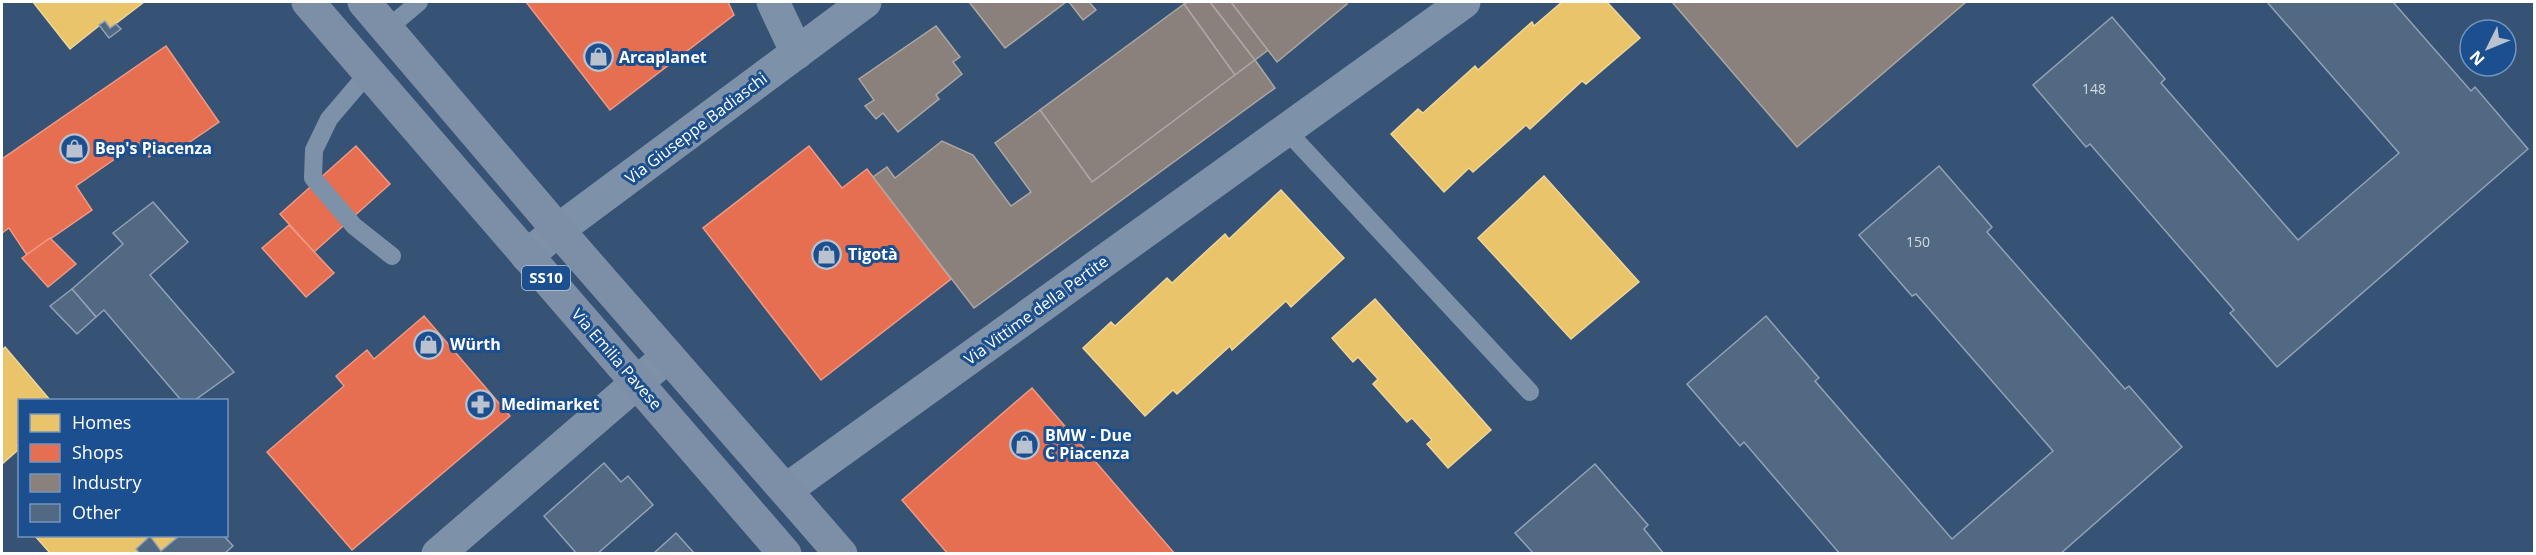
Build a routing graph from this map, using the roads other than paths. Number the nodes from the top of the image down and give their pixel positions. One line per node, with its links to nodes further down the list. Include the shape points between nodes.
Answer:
1 (308, 2): 9 (main road, Via Emilia Pavese / SS10)
2 (363, 2): 7 (main road, SS10)
3 (419, 2): 7 (lane)
4 (773, 2): 8 (street)
5 (865, 2): 8 (street, Via Giuseppe Badiaschi)
6 (1464, 2): 10 (street, Via Vittime della Pertite)
7 (387, 29): 11 (main road, SS10)
8 (797, 52): 11 (street, Via Giuseppe Badiaschi)
9 (369, 72): 12 (lane, via 329,119 314,150 313,178 354,226); 13 (main road, Via Emilia Pavese / SS10)
10 (1286, 130): 16 (lane); 17 (street, Via Vittime della Pertite)
11 (558, 230): 13 (street, Via Giuseppe Badiaschi); 14 (main road, SS10)
12 (392, 256)
13 (528, 256): 15 (main road, Via Emilia Pavese / SS10)
14 (668, 356): 15 (street); 17 (main road, SS10)
15 (637, 382): 18 (street); 19 (main road, Via Emilia Pavese / SS10)
16 (1530, 392)
17 (786, 490): 20 (main road, SS10)
18 (438, 554)
19 (785, 554)
20 (841, 554)

